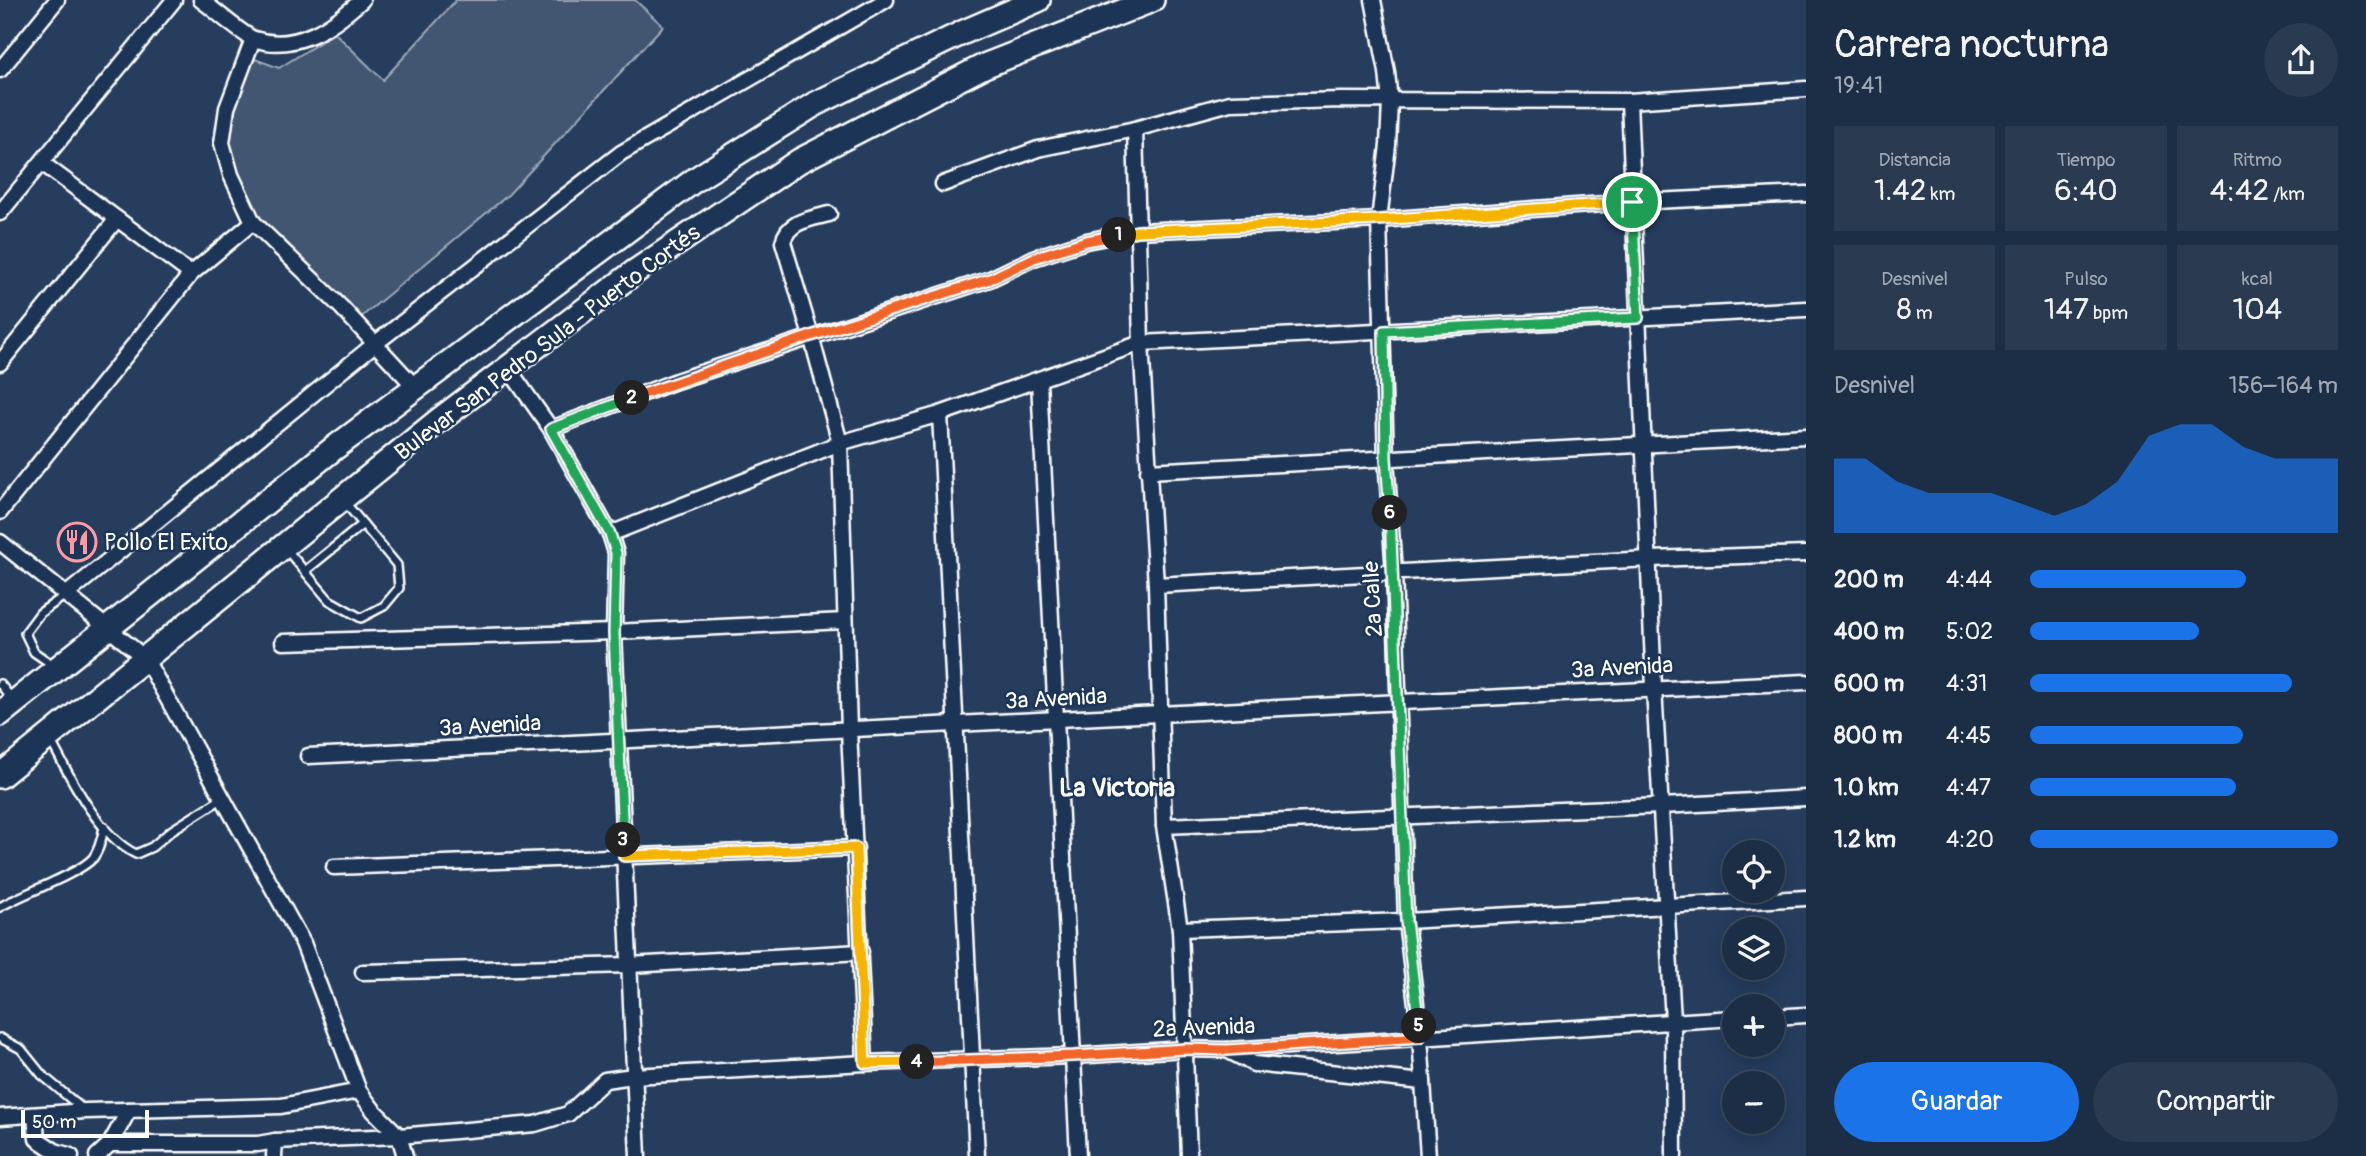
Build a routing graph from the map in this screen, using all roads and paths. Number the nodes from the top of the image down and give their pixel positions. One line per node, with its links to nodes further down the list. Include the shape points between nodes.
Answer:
1 (57, 0): 10 (street)
2 (174, 0): 15 (street)
3 (201, 0): 9 (street)
4 (362, 0): 9 (street, via 310,37 282,43)
5 (886, 0): 30 (street, via 621,153)
6 (1038, 0): 35 (highway, Bulevar San Pedro Sula - Puerto Cortés, via 815,104 755,141 685,187)
7 (1152, 0): 33 (highway, Bulevar San Pedro Sula - Puerto Cortés, via 985,66 799,161 636,271)
8 (1373, 0): 13 (street, 2a Calle)
9 (253, 39): 23 (street, via 227,108 222,143)
10 (0, 70)
11 (1806, 89): 12 (street)
12 (1629, 101): 13 (street); 18 (street)
13 (1390, 102): 14 (street, via 1230,103); 22 (street, 2a Calle)
14 (1135, 129): 16 (street, via 1038,149); 24 (street)
15 (42, 163): 19 (street); 21 (street)
16 (943, 184)
17 (1806, 194): 18 (street)
18 (1632, 202): 22 (street); 27 (street)
19 (0, 213)
20 (829, 214): 29 (street, via 802,221 790,229 783,243)
21 (117, 219): 25 (street); 32 (street)
22 (1379, 220): 24 (street); 28 (street, 2a Calle)
23 (253, 222): 25 (street); 30 (street)
24 (1137, 231): 29 (street, via 1086,241 990,279); 31 (street)
25 (191, 274): 44 (street)
26 (1806, 309): 27 (street)
27 (1638, 318): 28 (street); 40 (street)
28 (1384, 331): 31 (street); 41 (street, 2a Calle)
29 (811, 336): 37 (street); 39 (street)
30 (376, 343): 35 (street); 54 (street)
31 (1141, 343): 34 (street); 42 (street)
32 (0, 363)
33 (508, 368): 37 (street); 43 (highway, Bulevar San Pedro Sula - Puerto Cortés)
34 (1039, 381): 36 (street); 67 (street)
35 (416, 388): 56 (highway, Bulevar San Pedro Sula - Puerto Cortés)
36 (940, 414): 39 (street); 68 (street)
37 (551, 429): 46 (street)
38 (1806, 436): 40 (street)
39 (840, 443): 46 (street); 55 (street)
40 (1644, 444): 41 (street); 50 (street)
41 (1386, 458): 42 (street); 52 (street, 2a Calle)
42 (1148, 471): 53 (street)
43 (342, 498): 45 (lane); 48 (highway, Bulevar San Pedro Sula - Puerto Cortés)
44 (0, 512)
45 (363, 524): 51 (lane); 51 (lane, via 397,565 399,588 384,606 361,618 329,600)
46 (610, 534): 57 (street, via 616,553)
47 (0, 542): 54 (street)
48 (283, 546): 51 (lane); 59 (highway, Bulevar San Pedro Sula - Puerto Cortés)
49 (1806, 554): 50 (street)
50 (1650, 558): 52 (street); 63 (street)
51 (305, 571)
52 (1394, 572): 53 (street); 64 (street, 2a Calle)
53 (1156, 585): 66 (street)
54 (67, 594): 56 (street); 60 (lane, via 40,613 25,633 34,652)
55 (845, 621): 57 (street); 69 (street)
56 (109, 627): 59 (street); 60 (highway, Bulevar San Pedro Sula - Puerto Cortés)
57 (614, 632): 58 (street); 71 (street)
58 (283, 642)
59 (145, 658): 70 (highway, Bulevar San Pedro Sula - Puerto Cortés); 74 (street)
60 (57, 668): 65 (highway, Bulevar San Pedro Sula - Puerto Cortés)
61 (1806, 682): 63 (street, 3a Avenida)
62 (0, 684): 65 (lane)
63 (1654, 688): 64 (street, 3a Avenida); 76 (street)
64 (1399, 701): 66 (street, 3a Avenida); 77 (street, 2a Calle)
65 (7, 709)
66 (1161, 715): 67 (street, 3a Avenida); 78 (street)
67 (1057, 721): 68 (street, 3a Avenida); 99 (street)
68 (954, 725): 69 (street, 3a Avenida); 100 (street)
69 (849, 730): 71 (street, 3a Avenida); 80 (street)
70 (48, 736): 73 (highway, Bulevar San Pedro Sula - Puerto Cortés); 79 (lane)
71 (619, 742): 72 (street, 3a Avenida); 81 (street)
72 (308, 756)
73 (0, 776)
74 (223, 798): 79 (lane, via 136,854 123,848); 104 (street, via 303,943)
75 (1806, 798): 76 (street)
76 (1662, 806): 77 (street); 84 (street)
77 (1403, 817): 78 (street); 86 (street, 2a Calle)
78 (1164, 826): 87 (street)
79 (104, 827): 85 (lane, via 93,858)
80 (856, 848): 81 (street); 88 (street)
81 (624, 856): 82 (street); 89 (street)
82 (334, 867)
83 (1806, 898): 84 (street)
84 (1667, 905): 86 (street); 94 (street)
85 (0, 907)
86 (1406, 921): 87 (street); 95 (street, 2a Calle)
87 (1180, 929): 97 (street)
88 (861, 952): 89 (street); 101 (street)
89 (630, 965): 90 (street); 102 (street)
90 (363, 972)
91 (1806, 1015): 92 (street)
92 (1785, 1016)
93 (1722, 1019): 94 (street, 2a Avenida)
94 (1673, 1021): 95 (street, 2a Avenida); 120 (street)
95 (1420, 1037): 98 (street, 2a Avenida); 103 (street, 2a Calle)
96 (0, 1038): 106 (lane, via 21,1049)
97 (1186, 1049): 98 (street, 2a Avenida); 99 (street, 2a Avenida); 118 (street)
98 (1227, 1050): 103 (street, via 1254,1064)
99 (1074, 1056): 100 (street, 2a Avenida); 117 (street)
100 (972, 1061): 101 (street, 2a Avenida); 116 (street)
101 (865, 1063): 102 (street, 2a Avenida)
102 (633, 1076): 109 (street, 2a Avenida, via 605,1080 568,1114 536,1124); 115 (street)
103 (1423, 1082): 119 (street, 2a Calle)
104 (359, 1091): 105 (street, via 281,1106); 109 (street)
105 (129, 1110): 106 (street); 110 (street)
106 (86, 1111): 107 (street)
107 (35, 1115): 108 (street); 112 (street, via 37,1139)
108 (0, 1117)
109 (399, 1136): 111 (street, 2a Avenida); 114 (street)
110 (110, 1144): 111 (street, 2a Avenida, via 258,1144); 113 (street)
111 (274, 1149)
112 (71, 1156)
113 (97, 1156)
114 (405, 1156)
115 (638, 1156)
116 (977, 1156)
117 (1079, 1156)
118 (1189, 1156)
119 (1428, 1156)
120 (1674, 1156)

